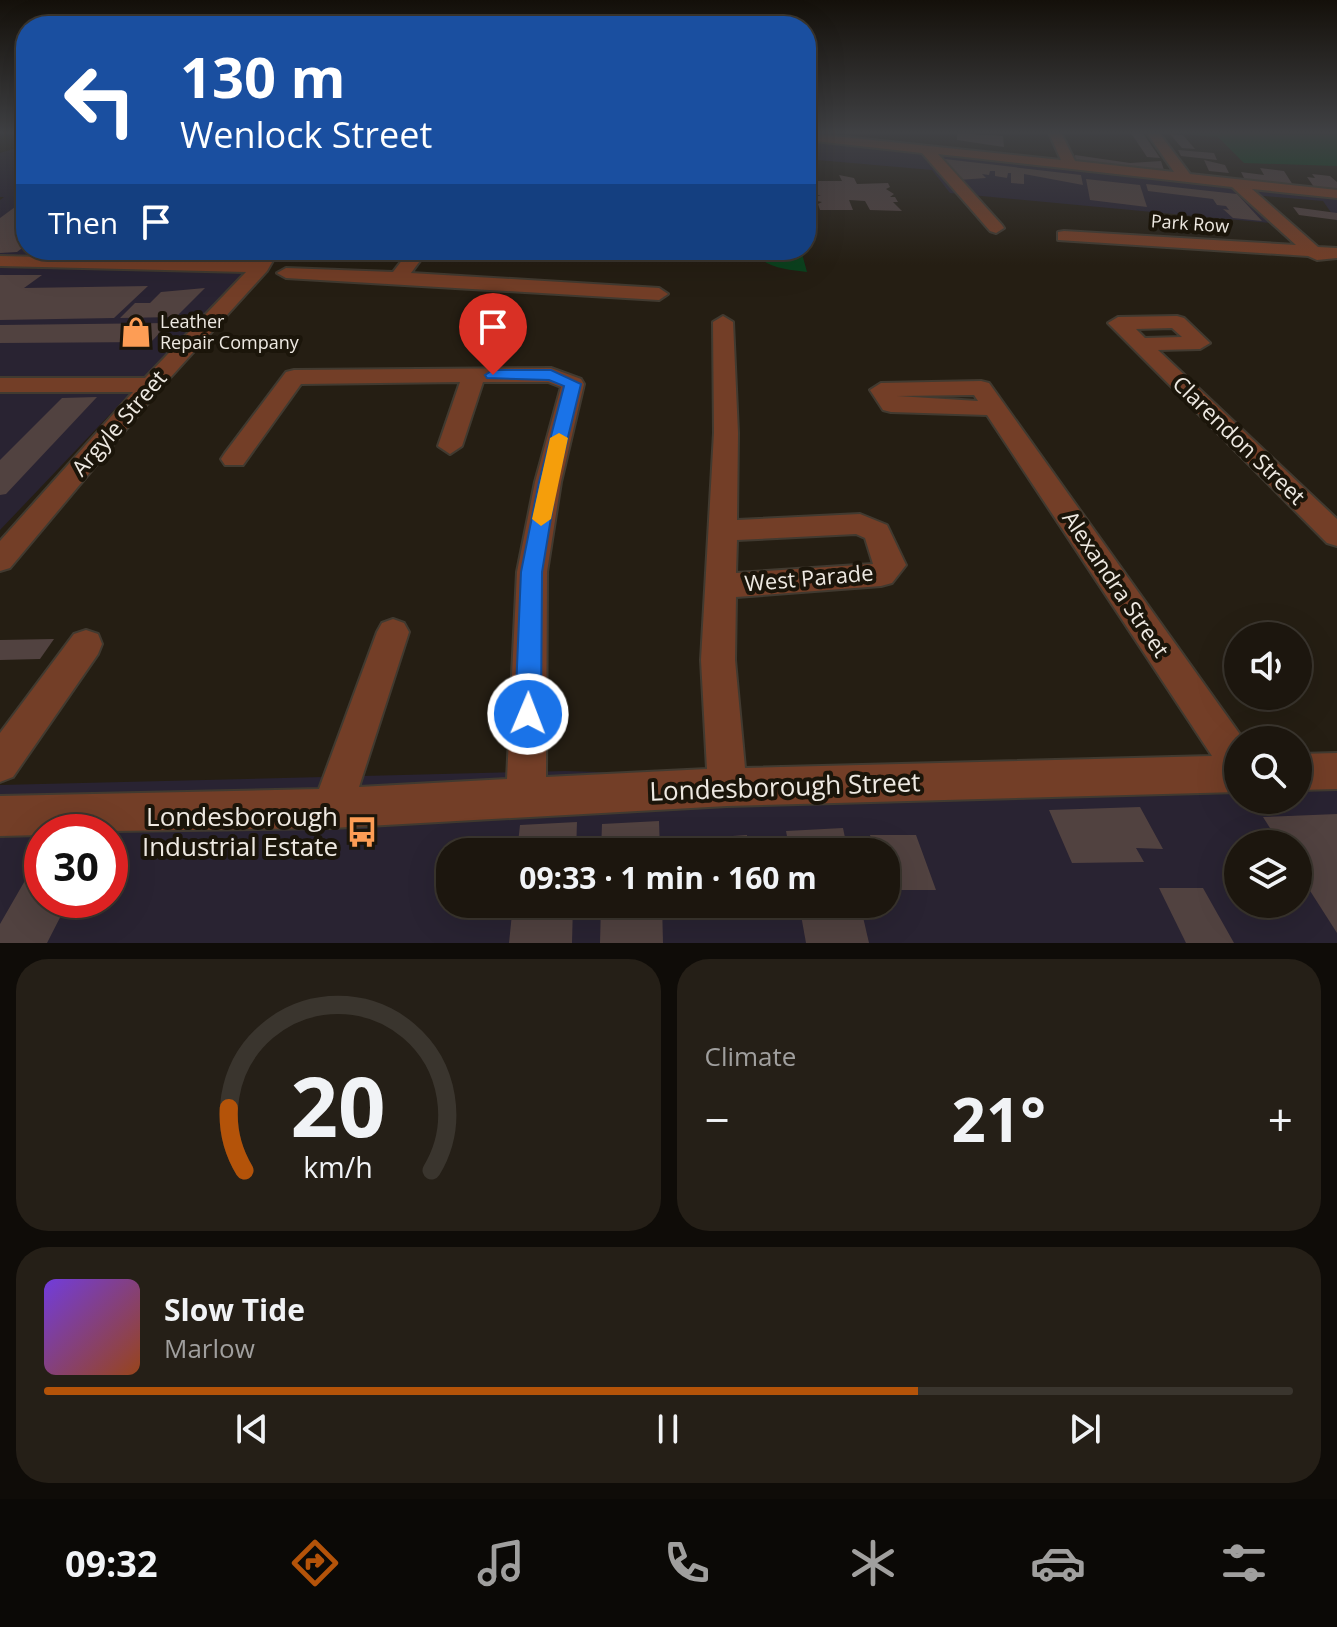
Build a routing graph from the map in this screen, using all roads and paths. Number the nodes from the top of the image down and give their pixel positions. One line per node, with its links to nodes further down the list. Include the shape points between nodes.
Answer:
1 (954, 177): 7 (street)
2 (1185, 177): 4 (street)
3 (1301, 179): 5 (street)
4 (1236, 183): 5 (street); 9 (street)
5 (1316, 191): 6 (street)
6 (1337, 194)
7 (996, 228)
8 (1064, 236): 9 (street, Park Row)
9 (1313, 252): 10 (street, Park Row); 15 (street)
10 (1337, 253)
11 (133, 260): 14 (street)
12 (265, 260): 23 (street, Argyle Street)
13 (412, 260): 17 (street)
14 (0, 261)
15 (1337, 271)
16 (286, 273): 17 (street)
17 (398, 278): 18 (street)
18 (659, 294)
19 (723, 322): 27 (street, West Parade, via 726,433)
20 (1140, 344): 28 (street, Clarendon Street)
21 (474, 375): 25 (street); 26 (street, via 294,377); 39 (street, via 551,375 573,384 532,572)
22 (0, 385): 23 (street)
23 (151, 385): 29 (street, Argyle Street)
24 (992, 408): 33 (street, Alexandra Street)
25 (450, 446)
26 (234, 459)
27 (721, 531): 30 (street, West Parade); 30 (street, West Parade, via 860,524 877,532 891,565 881,575)
28 (1337, 536)
29 (2, 556)
30 (721, 586): 38 (street, West Parade, via 718,660)
31 (393, 632): 40 (street)
32 (86, 644): 34 (street)
33 (1224, 742)
34 (0, 764)
35 (1337, 771): 36 (street)
36 (1312, 772)
37 (1224, 774): 38 (street, Londesborough Street)
38 (727, 787): 39 (street, Londesborough Street)
39 (526, 799): 40 (street, Londesborough Street)
40 (332, 808): 41 (street, Londesborough Street)
41 (0, 816)

